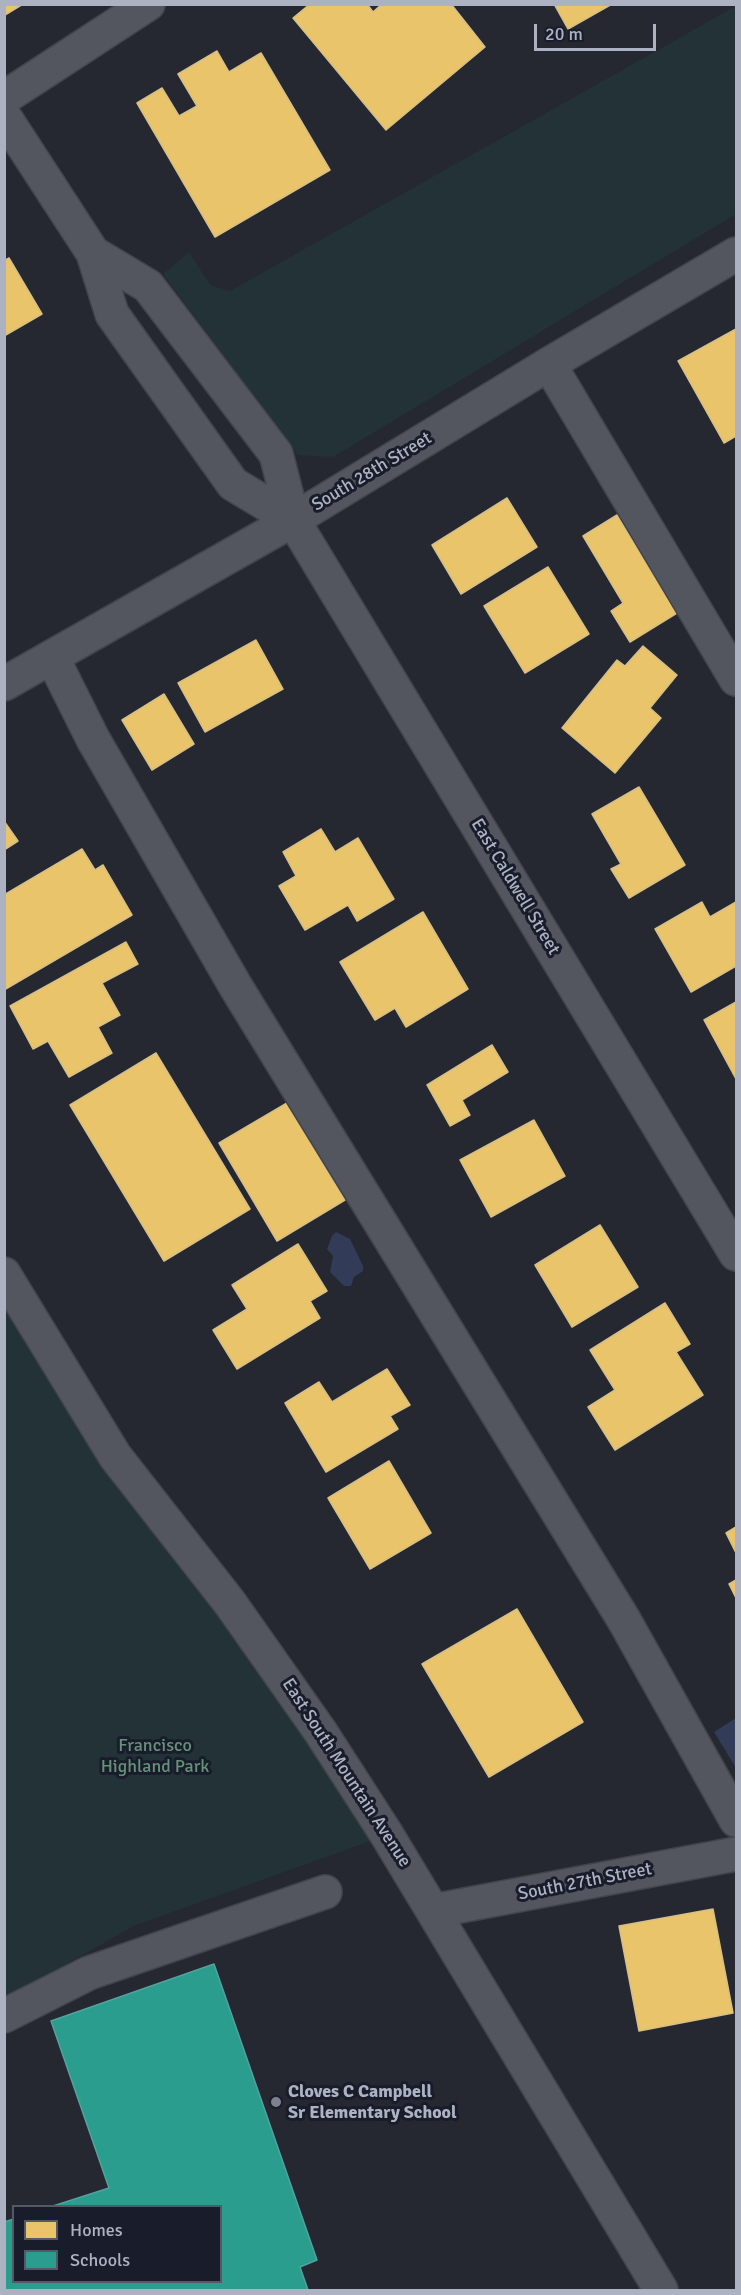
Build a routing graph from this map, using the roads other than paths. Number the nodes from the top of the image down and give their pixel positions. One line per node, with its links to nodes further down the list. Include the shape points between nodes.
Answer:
1 (148, 4): 2 (street)
2 (4, 98)
3 (4, 116): 4 (street, East Caldwell Street)
4 (93, 253): 6 (street, East Caldwell Street, via 147,286); 7 (street, East Caldwell Street, via 112,314)
5 (736, 254): 8 (street, South 28th Street)
6 (176, 323): 7 (street); 9 (street, East Caldwell Street, via 276,454)
7 (139, 351): 9 (street, East Caldwell Street, via 233,484)
8 (549, 364): 9 (street, South 28th Street); 11 (street)
9 (293, 520): 10 (street, South 28th Street); 13 (street, East Caldwell Street)
10 (52, 657): 12 (street, South 28th Street); 15 (street, via 93,739 236,987 624,1620)
11 (736, 679)
12 (4, 684)
13 (736, 1254)
14 (4, 1274): 18 (street, East South Mountain Avenue, via 115,1456 275,1665)
15 (736, 1820)
16 (736, 1854): 18 (street, South 27th Street)
17 (325, 1892): 19 (street, via 89,1973)
18 (433, 1911): 20 (street, East South Mountain Avenue)
19 (4, 2016)
20 (661, 2290)

